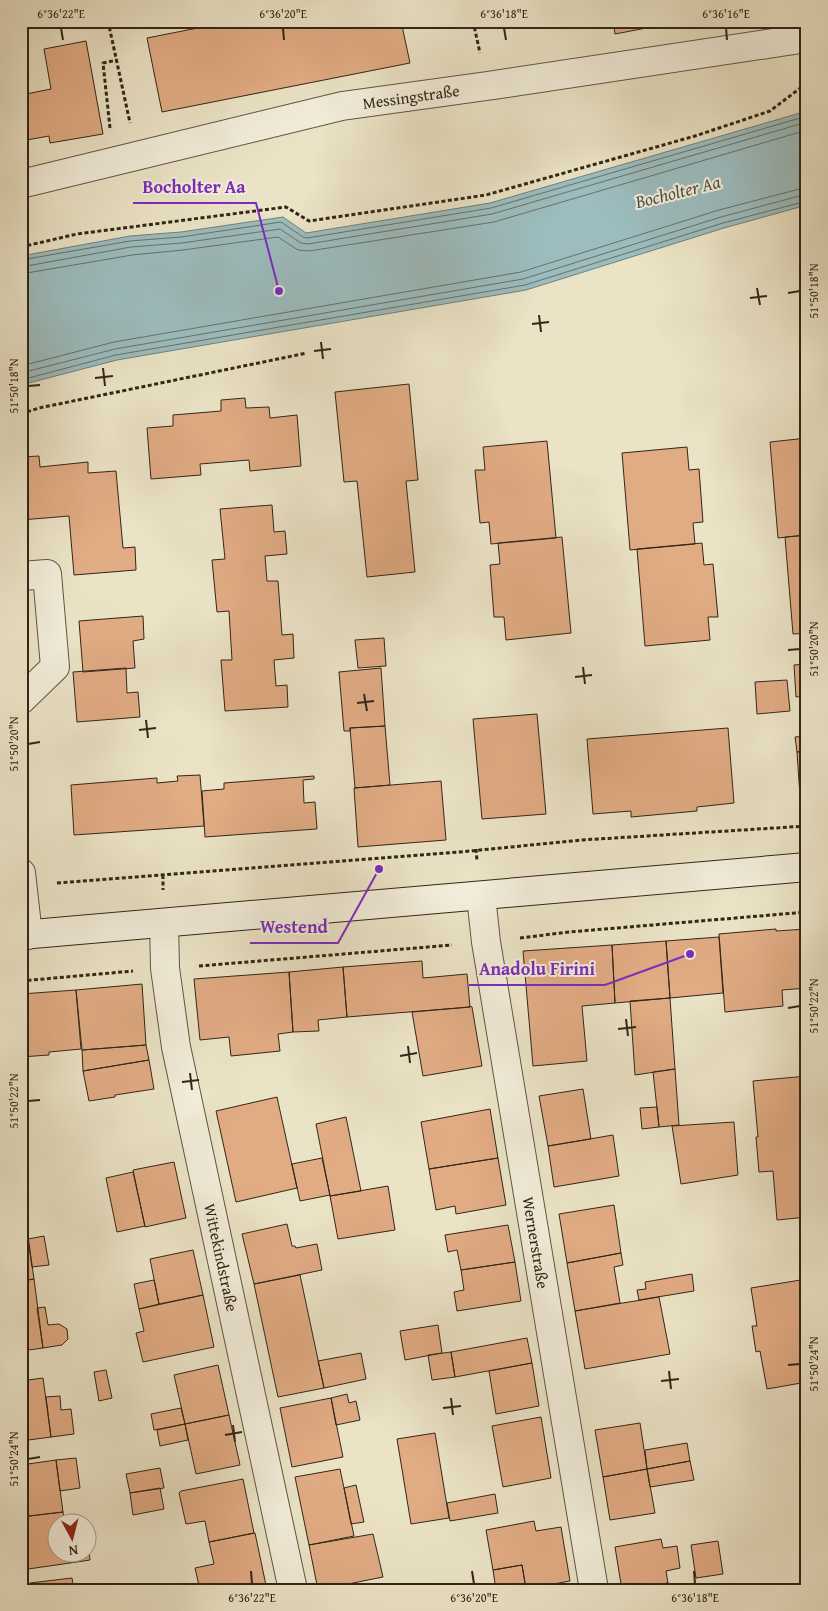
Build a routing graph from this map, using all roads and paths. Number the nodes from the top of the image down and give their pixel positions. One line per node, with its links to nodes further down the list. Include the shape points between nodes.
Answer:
1 (26, 21): 3 (path)
2 (108, 21): 5 (path)
3 (21, 22)
4 (807, 38): 8 (street, Messingstraße, via 342,106)
5 (117, 60): 7 (path, via 103,63); 8 (path)
6 (807, 83): 10 (path, via 770,111 695,136 486,195 309,221 286,207 77,234)
7 (110, 137)
8 (138, 156): 9 (street, Messingstraße)
9 (21, 184)
10 (21, 247)
11 (307, 353): 12 (path)
12 (21, 414)
13 (21, 576): 14 (street, via 47,574 55,667)
14 (21, 700)
15 (807, 826): 17 (path)
16 (807, 867): 18 (street)
17 (22, 880): 21 (street)
18 (481, 896): 20 (street); 22 (street, Wernerstraße)
19 (807, 912): 22 (path)
20 (164, 924): 21 (street); 23 (street, Wittekindstraße)
21 (25, 935)
22 (486, 942): 23 (path); 26 (street, Wernerstraße)
23 (165, 968): 24 (path); 25 (street, Wittekindstraße, via 176,1047)
24 (21, 981)
25 (293, 1590)
26 (594, 1590)

